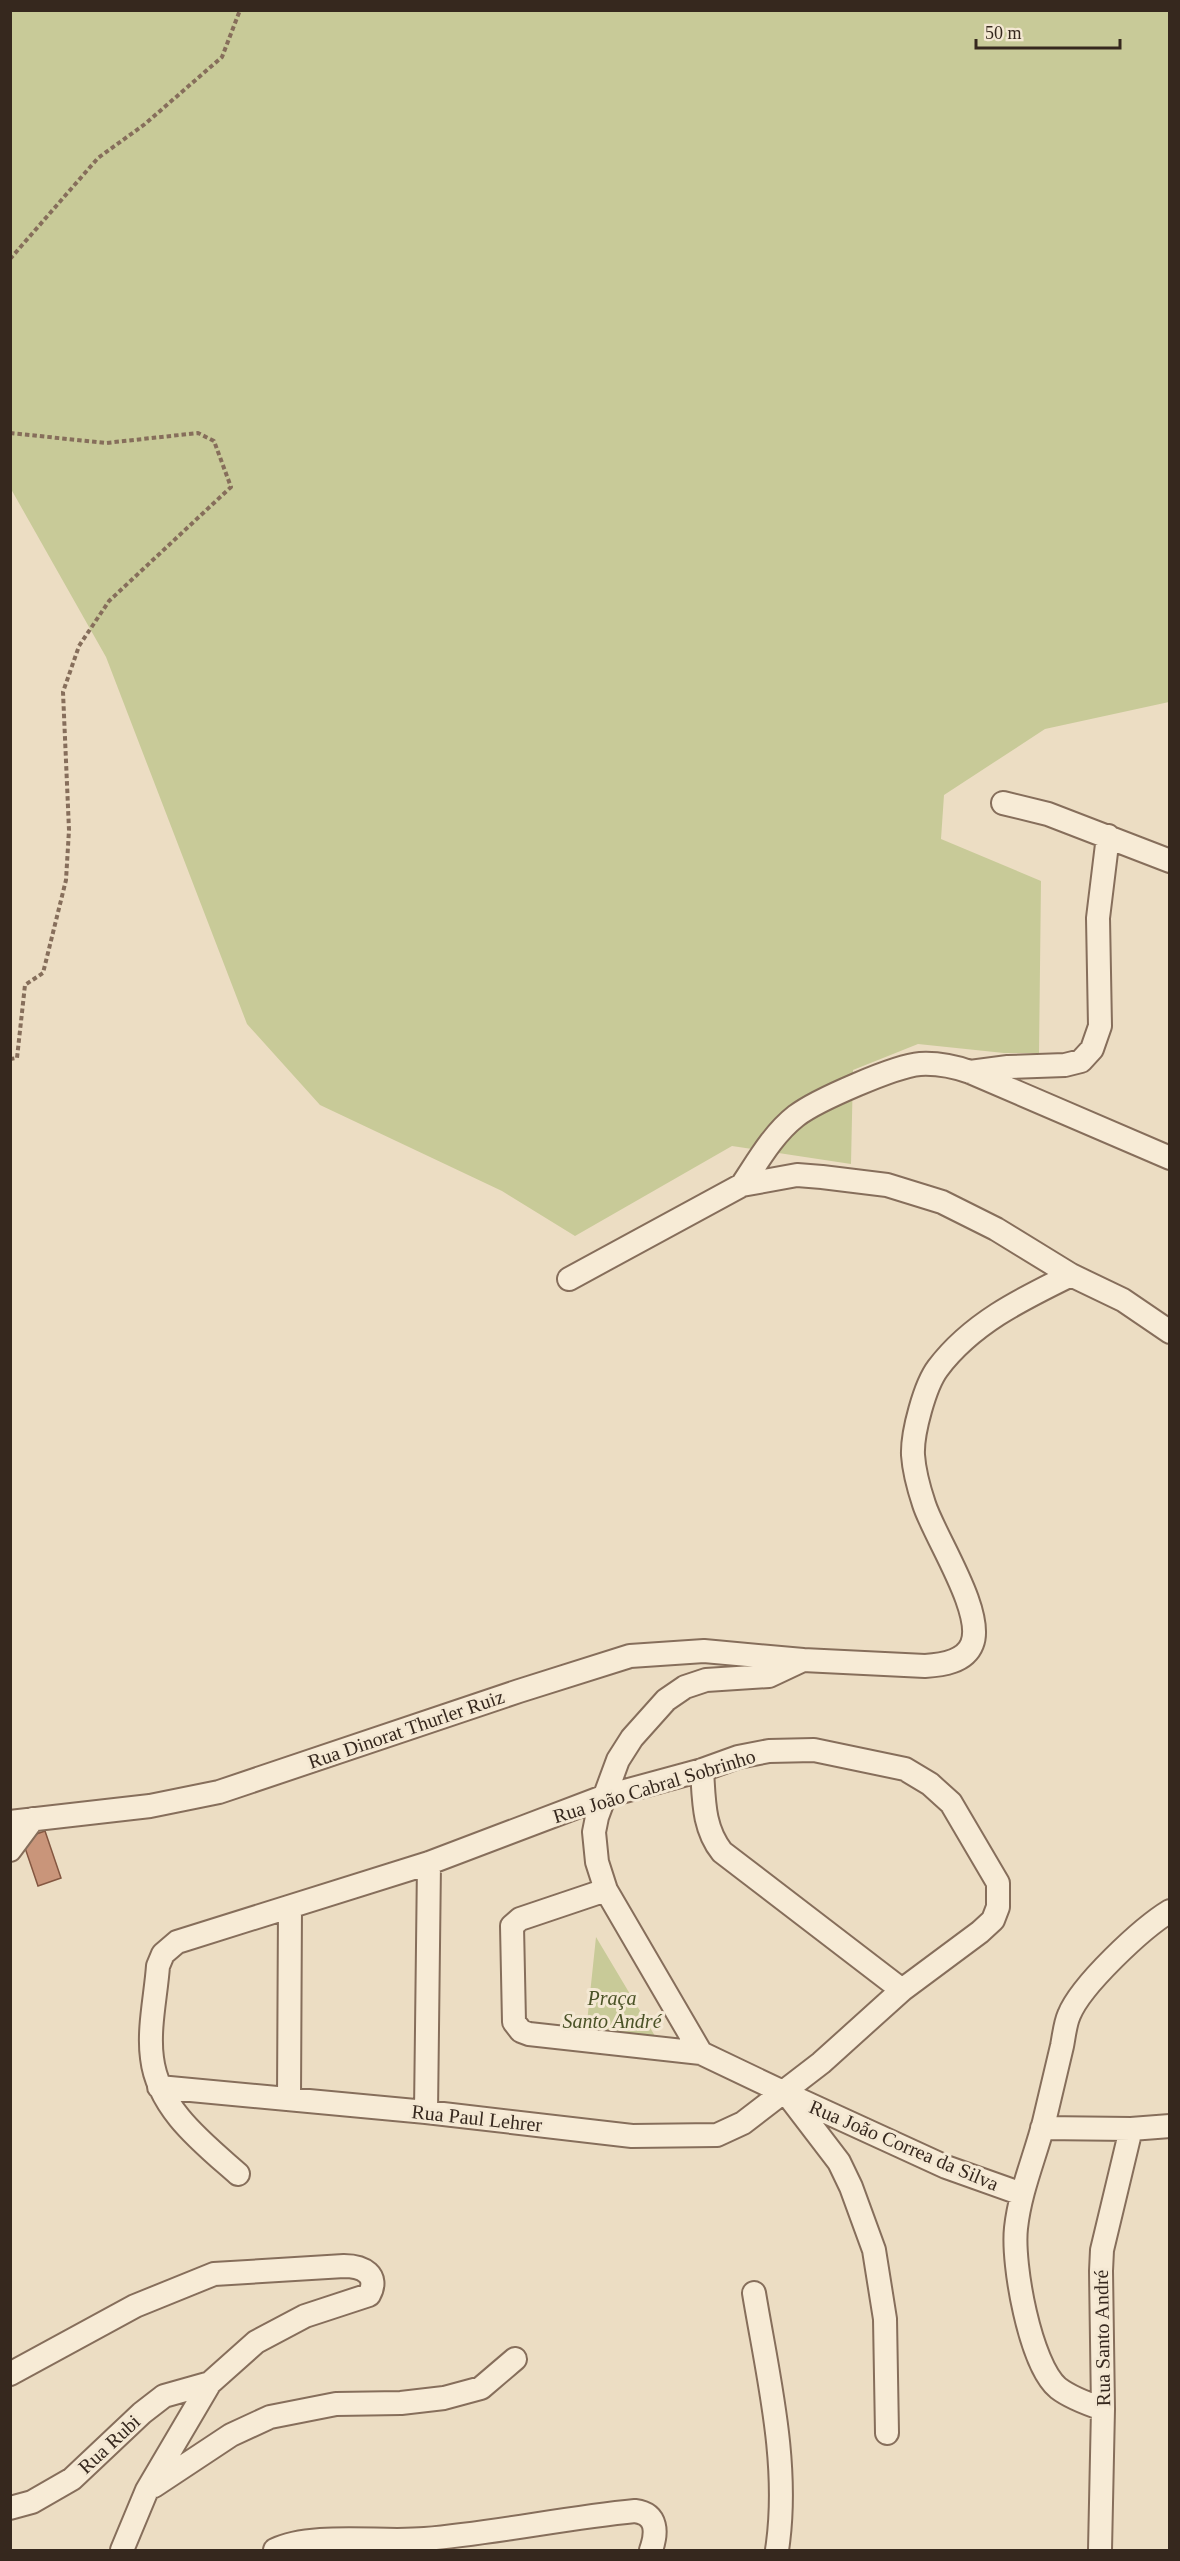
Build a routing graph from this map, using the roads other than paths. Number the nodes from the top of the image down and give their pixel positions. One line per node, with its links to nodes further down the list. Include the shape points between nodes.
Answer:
1 (1003, 803): 2 (street)
2 (1108, 836): 3 (street); 4 (street, via 1098,918 1100,1026 1092,1049 1081,1061 1065,1065)
3 (1170, 861)
4 (970, 1072): 5 (street); 6 (street, via 946,1064 918,1064 823,1101 797,1116 775,1137)
5 (1170, 1158)
6 (742, 1185): 7 (street, via 797,1175 887,1185 942,1202 996,1229); 8 (street)
7 (1071, 1275): 9 (street, via 1123,1300); 10 (street, Rua Dinorat Thurler Ruiz, via 1010,1305 969,1335 937,1370 921,1409 913,1454 924,1505 974,1623 972,1645 958,1659 944,1665)
8 (569, 1279)
9 (1170, 1332)
10 (802, 1660): 12 (street, via 769,1676 706,1680 685,1687 666,1700 632,1738); 13 (street, Rua Dinorat Thurler Ruiz, via 704,1651 630,1656 219,1792 150,1806)
11 (702, 1770): 12 (street, Rua João Cabral Sobrinho); 19 (street, via 706,1821 711,1838 722,1852); 19 (street, Rua João Cabral Sobrinho, via 769,1751 814,1750 905,1769 951,1803 998,1883 998,1907 993,1920 980,1932)
12 (603, 1797): 15 (street, Rua João Cabral Sobrinho); 16 (street, via 594,1832 597,1862)
13 (22, 1820): 14 (street)
14 (10, 1850)
15 (429, 1863): 17 (street, Rua João Cabral Sobrinho); 24 (street)
16 (606, 1890): 20 (street); 20 (street, Rua João Correa da Silva, via 520,1919 512,1926 514,2022 529,2034)
17 (290, 1907): 21 (street, Rua João Cabral Sobrinho, via 169,1946 158,1966 151,2057); 23 (street)
18 (1170, 1911): 26 (street, via 1133,1937 1080,1996 1069,2015)
19 (902, 1990): 22 (street, Rua João Cabral Sobrinho)
20 (701, 2053): 22 (street, Rua João Correa da Silva)
21 (159, 2087): 23 (street, Rua Paul Lehrer); 28 (street, via 196,2137)
22 (785, 2093): 24 (street, Rua Paul Lehrer, via 743,2123 717,2134 633,2136); 29 (street, Rua João Correa da Silva, via 946,2167); 35 (street, via 839,2162 874,2250 885,2319)
23 (289, 2098): 24 (street, Rua Paul Lehrer)
24 (426, 2112)
25 (1170, 2126): 27 (street)
26 (1042, 2128): 27 (street); 29 (street)
27 (1131, 2129): 34 (street, Rua Santo André, via 1102,2250)
28 (238, 2174)
29 (1022, 2194): 34 (street, via 1016,2229 1020,2284 1031,2338 1042,2366 1057,2387)
30 (754, 2293): 41 (street, via 780,2461 781,2526)
31 (514, 2359): 36 (street, via 482,2388 444,2398 336,2404 270,2417 231,2435)
32 (10, 2374): 33 (street, via 135,2306 214,2274 344,2266 361,2268 372,2276 369,2295 305,2316 256,2342)
33 (210, 2383): 36 (street); 37 (street, Rua Rubi, via 164,2396 72,2480 32,2502)
34 (1103, 2409): 42 (street, Rua Santo André)
35 (887, 2433)
36 (147, 2490): 38 (street)
37 (10, 2508)
38 (122, 2550)
39 (275, 2550): 40 (street, via 319,2540 424,2539 635,2511 643,2512 654,2524 656,2534)
40 (651, 2550)
41 (777, 2550)
42 (1100, 2550)

